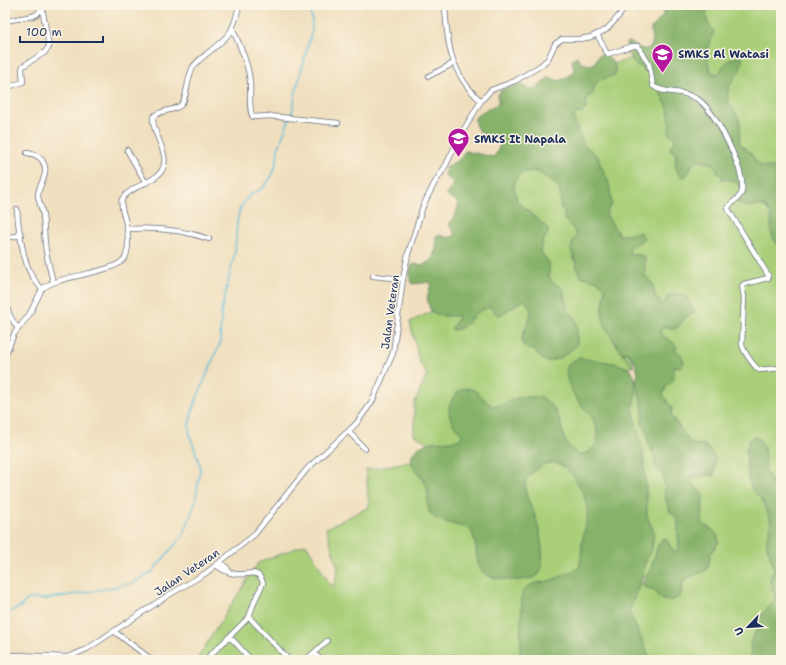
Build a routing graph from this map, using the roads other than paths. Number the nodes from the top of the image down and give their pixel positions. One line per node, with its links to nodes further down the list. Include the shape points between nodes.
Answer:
1 (239, 5): 6 (street)
2 (445, 5): 8 (street, via 447,40)
3 (626, 5): 7 (street, Jalan Veteran, via 610,26)
4 (43, 6): 5 (street, via 33,16); 10 (street, via 49,47 23,66 24,82)
5 (5, 21)
6 (233, 30): 12 (street, via 248,73 253,117 269,116); 15 (street, via 193,67 182,104 159,112 153,117 153,124 162,147 164,166 159,174)
7 (597, 34): 11 (street, Jalan Veteran, via 580,39 562,39 555,44 548,59 540,66 515,81 491,90); 28 (street, via 607,54 638,46 651,72 653,86 699,100 722,131 734,153 742,191 728,210 768,275 768,278 742,286 742,345 759,370)
8 (454, 63): 9 (street); 11 (street, via 474,95)
9 (429, 76)
10 (5, 88)
11 (481, 101): 22 (street, Jalan Veteran, via 427,195 408,254)
12 (338, 123)
13 (127, 150): 15 (street)
14 (27, 153): 23 (street, via 39,157 45,167 38,194)
15 (146, 183): 17 (street, via 134,188 122,199)
16 (16, 210): 18 (street)
17 (127, 229): 20 (street, via 164,228); 23 (street, via 126,255 122,262)
18 (21, 235): 19 (street); 24 (street, via 31,276)
19 (5, 238)
20 (209, 239)
21 (373, 276): 22 (street)
22 (403, 279): 29 (street, Jalan Veteran, via 391,361 372,402 361,419)
23 (53, 282): 24 (street)
24 (42, 289): 26 (street, via 29,315)
25 (5, 301): 26 (street)
26 (18, 329): 27 (street)
27 (5, 356)
28 (781, 368)
29 (348, 432): 30 (street); 31 (street, Jalan Veteran, via 307,469 259,530)
30 (365, 449)
31 (218, 563): 32 (street, via 229,572 255,573 261,577 261,588); 33 (street, Jalan Veteran)
32 (249, 617): 34 (street); 44 (street)
33 (115, 632): 39 (street, Jalan Veteran, via 78,654); 40 (street)
34 (228, 638): 37 (street); 41 (street)
35 (327, 641): 36 (street)
36 (314, 653): 45 (street); 46 (street)
37 (246, 655): 42 (street); 43 (street)
38 (5, 656): 39 (street, Jalan Veteran)
39 (59, 658)
40 (152, 660)
41 (205, 660)
42 (240, 660)
43 (251, 660)
44 (289, 660)
45 (306, 660)
46 (320, 660)

